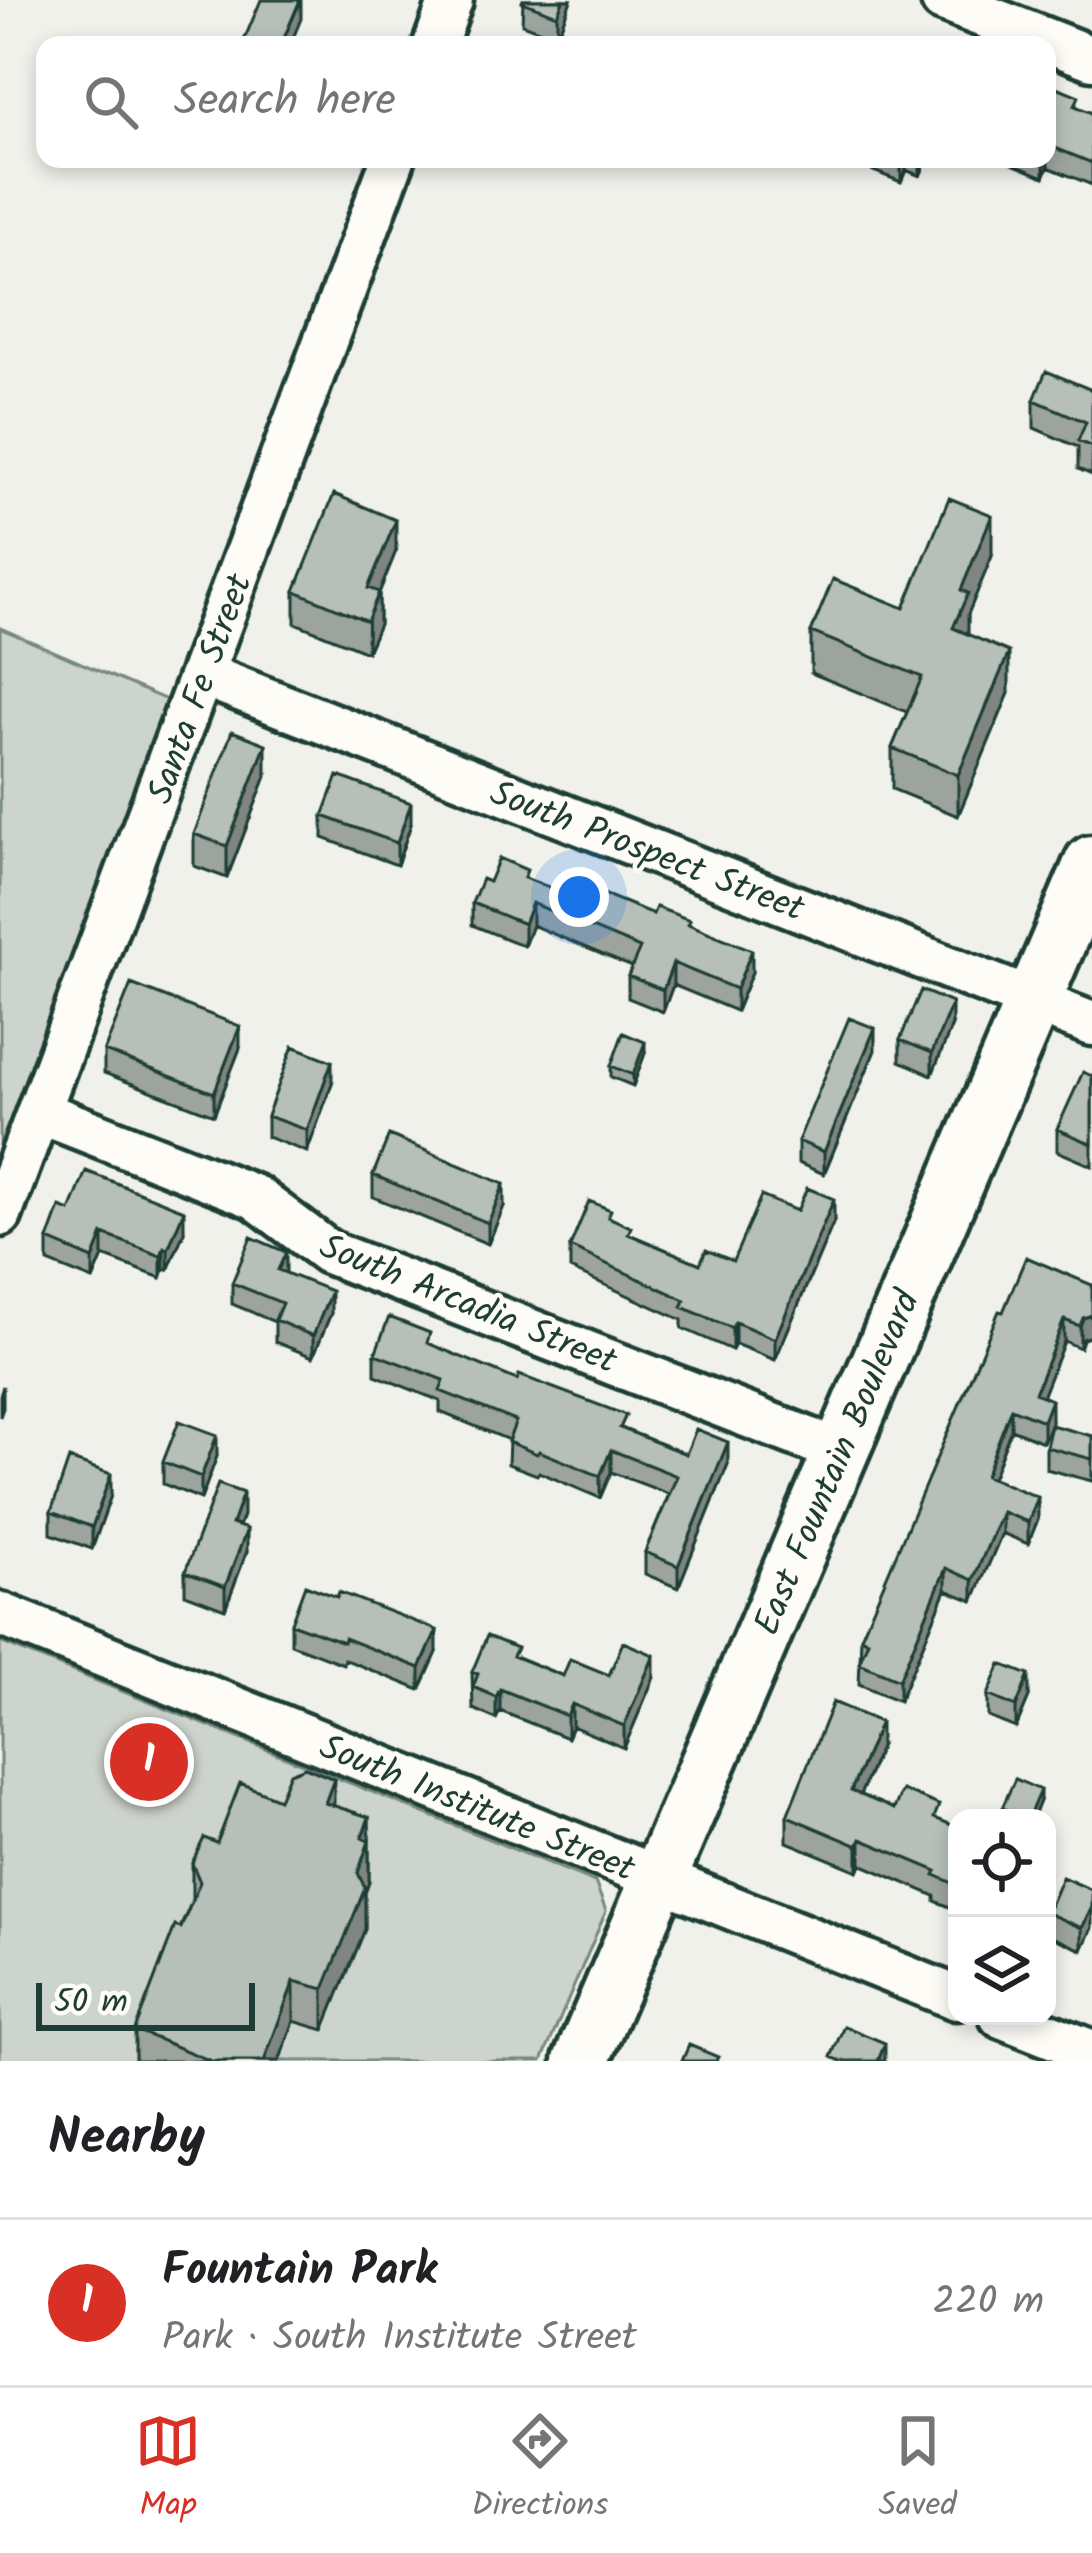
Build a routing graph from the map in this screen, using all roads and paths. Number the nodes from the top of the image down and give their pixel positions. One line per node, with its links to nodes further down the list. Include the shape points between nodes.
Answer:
1 (452, 0): 3 (street)
2 (944, 0): 4 (street)
3 (438, 36)
4 (1036, 36)
5 (1056, 44): 6 (street)
6 (1092, 58)
7 (390, 168): 8 (street, Santa Fe Street)
8 (204, 675): 10 (street, South Prospect Street); 12 (street, Santa Fe Street)
9 (1092, 863): 10 (main road, East Fountain Boulevard)
10 (1033, 1000): 11 (street, South Prospect Street); 14 (main road, East Fountain Boulevard)
11 (1092, 1024)
12 (40, 1112): 13 (street, Santa Fe Street); 14 (street, South Arcadia Street, via 254,1197 328,1252)
13 (0, 1215)
14 (839, 1450): 16 (main road, East Fountain Boulevard)
15 (0, 1614): 16 (street, South Institute Street)
16 (659, 1879): 17 (street, South Institute Street); 20 (main road, East Fountain Boulevard)
17 (948, 1995)
18 (1024, 2025): 19 (street)
19 (1092, 2052)
20 (580, 2061)

